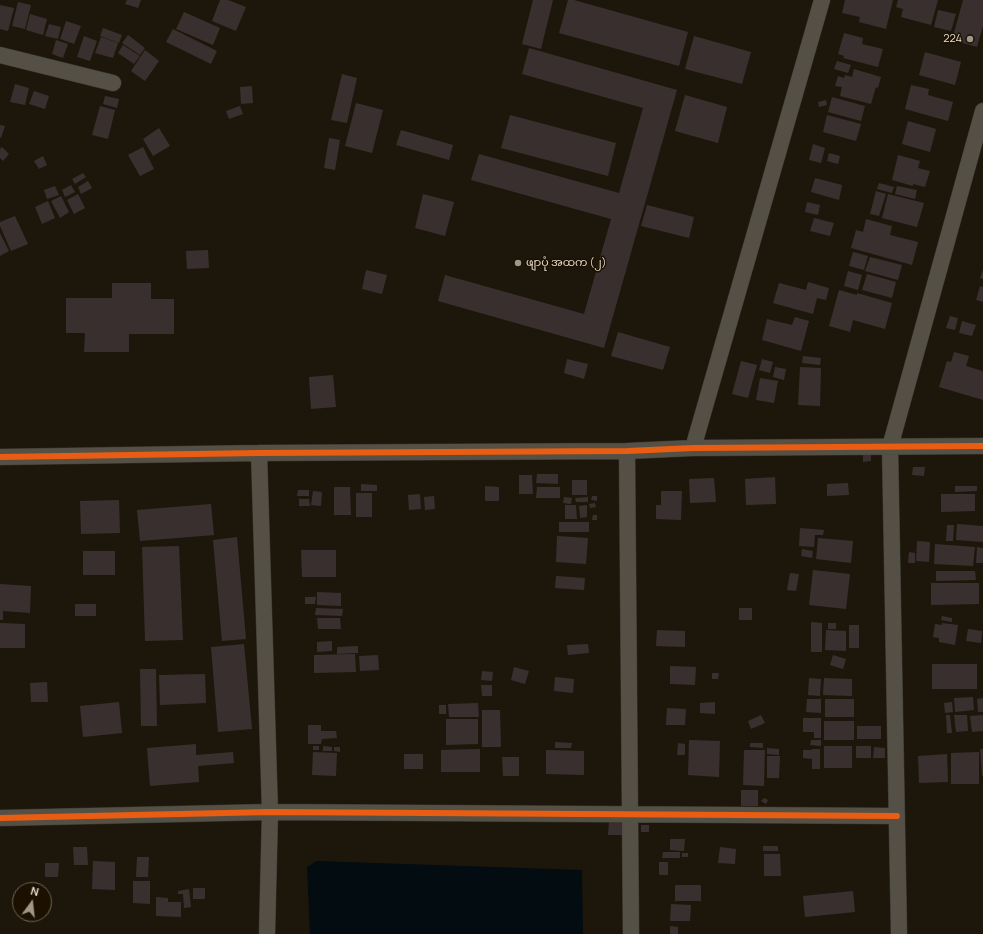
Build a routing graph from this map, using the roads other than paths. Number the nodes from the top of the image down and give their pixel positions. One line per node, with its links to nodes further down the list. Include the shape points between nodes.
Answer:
1 (822, 0): 7 (street)
2 (0, 55): 3 (street)
3 (113, 83)
4 (983, 111): 6 (street)
5 (983, 446): 6 (street)
6 (890, 447): 7 (street); 13 (street)
7 (694, 448): 8 (street)
8 (626, 451): 9 (street); 12 (street)
9 (259, 452): 10 (street); 11 (street)
10 (0, 457)
11 (270, 812): 12 (street); 14 (street); 15 (street)
12 (630, 814): 13 (street); 16 (street)
13 (897, 816): 17 (street)
14 (0, 818)
15 (267, 934)
16 (631, 934)
17 (899, 934)

